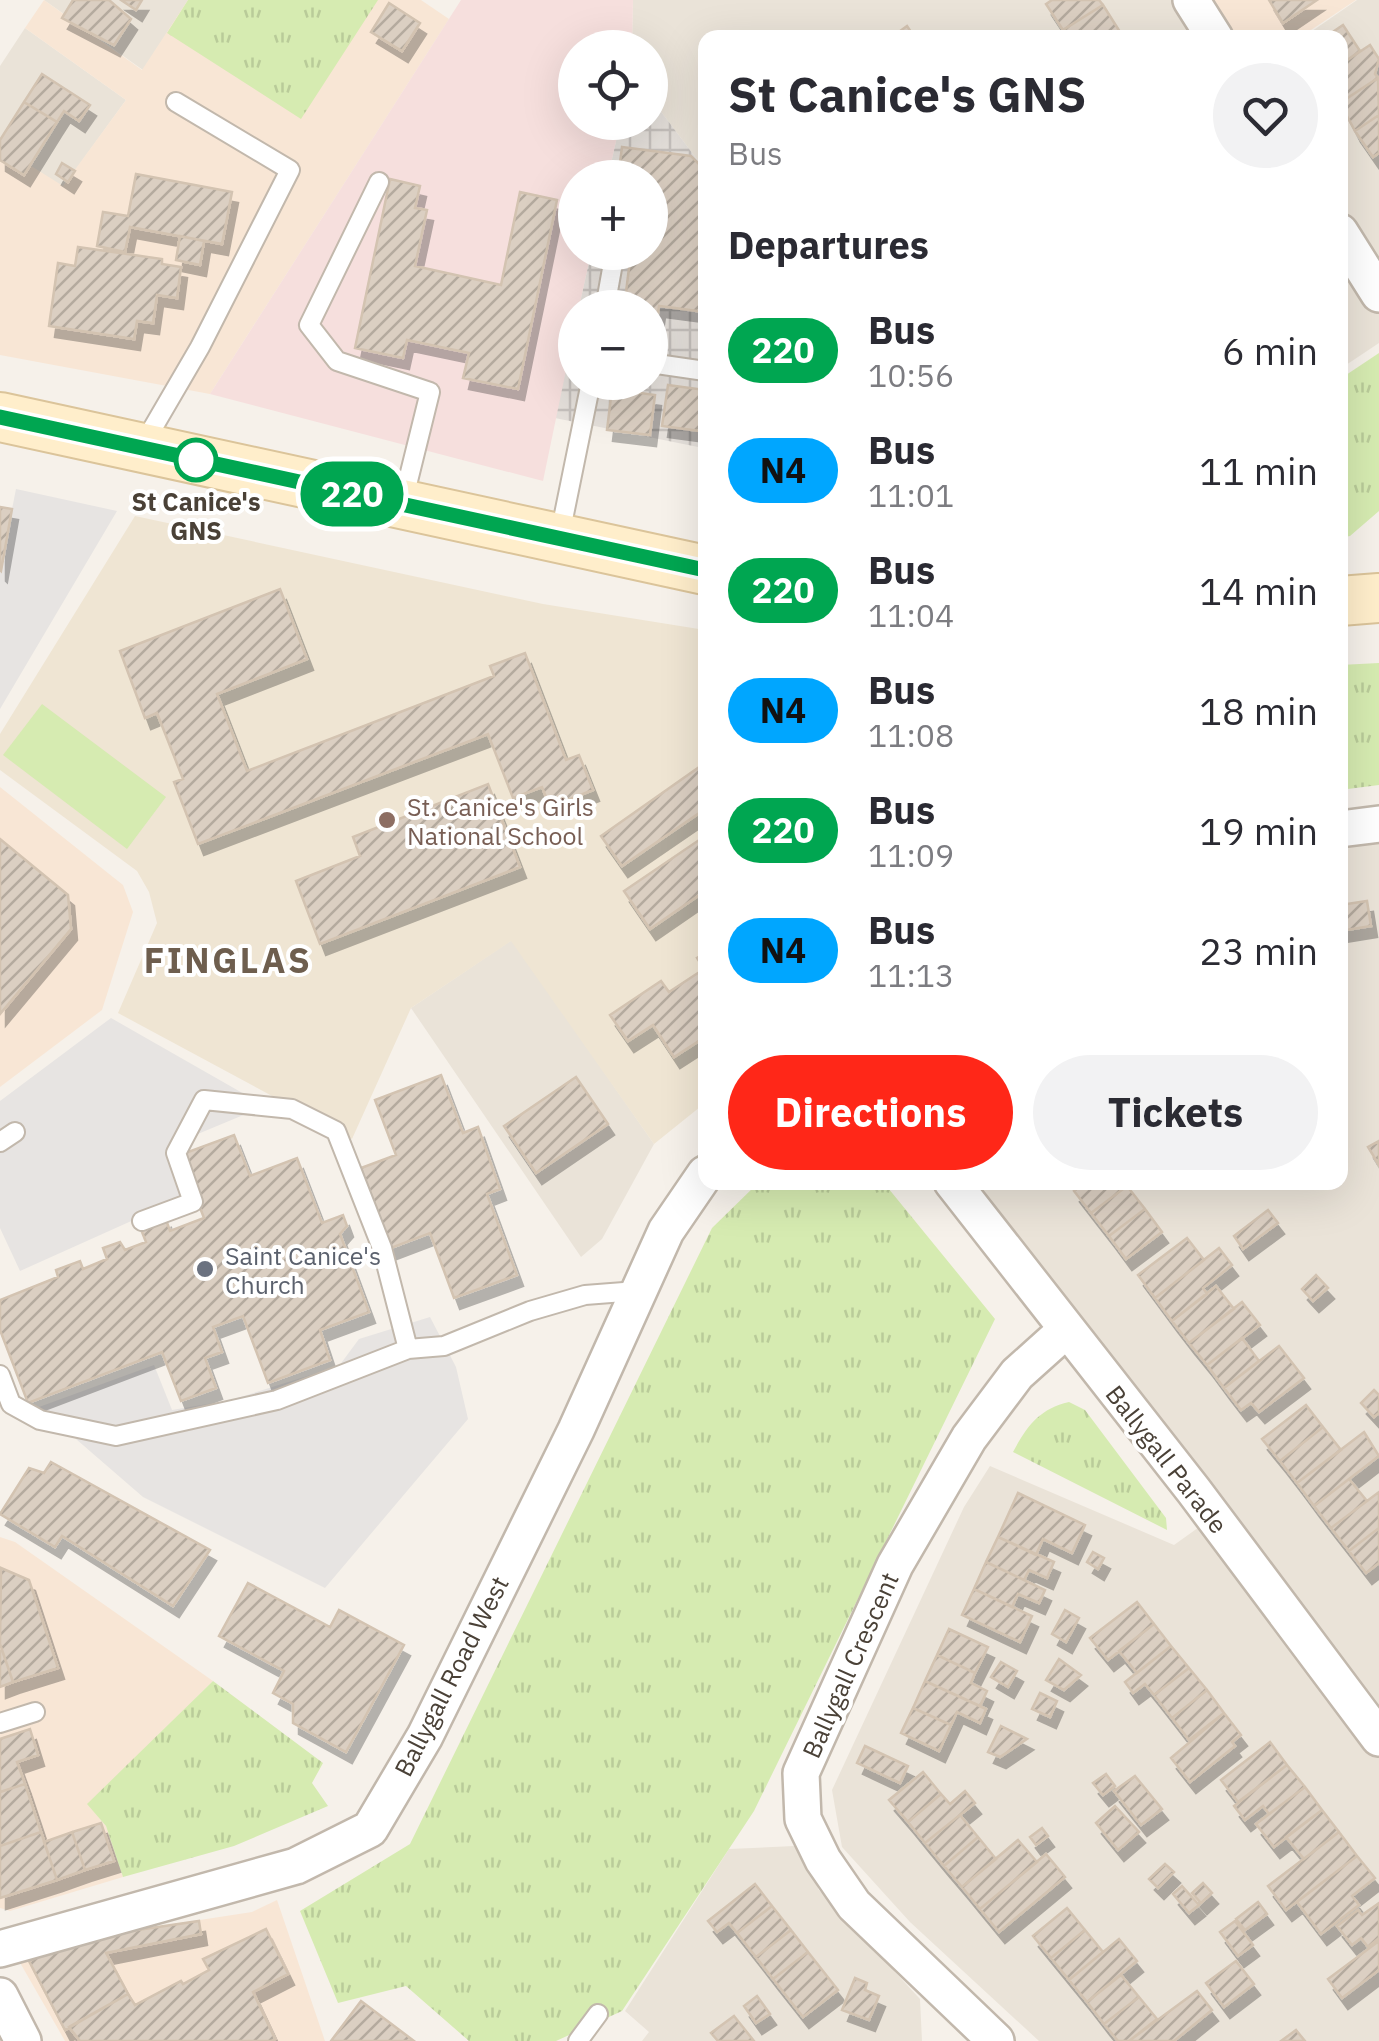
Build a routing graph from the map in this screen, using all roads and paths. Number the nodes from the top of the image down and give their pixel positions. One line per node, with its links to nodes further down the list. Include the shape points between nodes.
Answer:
1 (1191, 0): 2 (street)
2 (1211, 30)
3 (176, 102): 11 (lane, via 290,170)
4 (380, 182): 12 (lane, via 309,325 337,361 430,392)
5 (1348, 245): 6 (street)
6 (1379, 294)
7 (668, 366): 8 (lane)
8 (698, 370)
9 (588, 400): 13 (lane)
10 (0, 417): 11 (main road)
11 (141, 448): 12 (main road)
12 (402, 505): 13 (main road)
13 (559, 540): 14 (main road)
14 (698, 569)
15 (1379, 598): 16 (main road)
16 (1348, 600)
17 (1379, 824): 18 (street)
18 (1348, 827)
19 (698, 1184): 22 (street, Ballygall Road West)
20 (958, 1190): 23 (street, Ballygall Parade)
21 (142, 1221): 24 (lane, via 193,1202 176,1153 204,1100 292,1110 336,1131 382,1248)
22 (638, 1291): 24 (lane, via 585,1295 444,1346); 29 (street, Ballygall Road West, via 425,1736 370,1830 296,1866)
23 (1066, 1330): 28 (street, Ballygall Parade); 31 (street, Ballygall Crescent, via 1017,1374 969,1438 896,1565 801,1773 803,1819 823,1860 854,1905)
24 (408, 1349): 25 (lane, via 277,1400 116,1436 40,1420 11,1404)
25 (0, 1375)
26 (36, 1712): 27 (lane)
27 (0, 1722)
28 (1379, 1738)
29 (0, 1949)
30 (598, 2014): 32 (lane)
31 (971, 2033)
32 (578, 2041)

